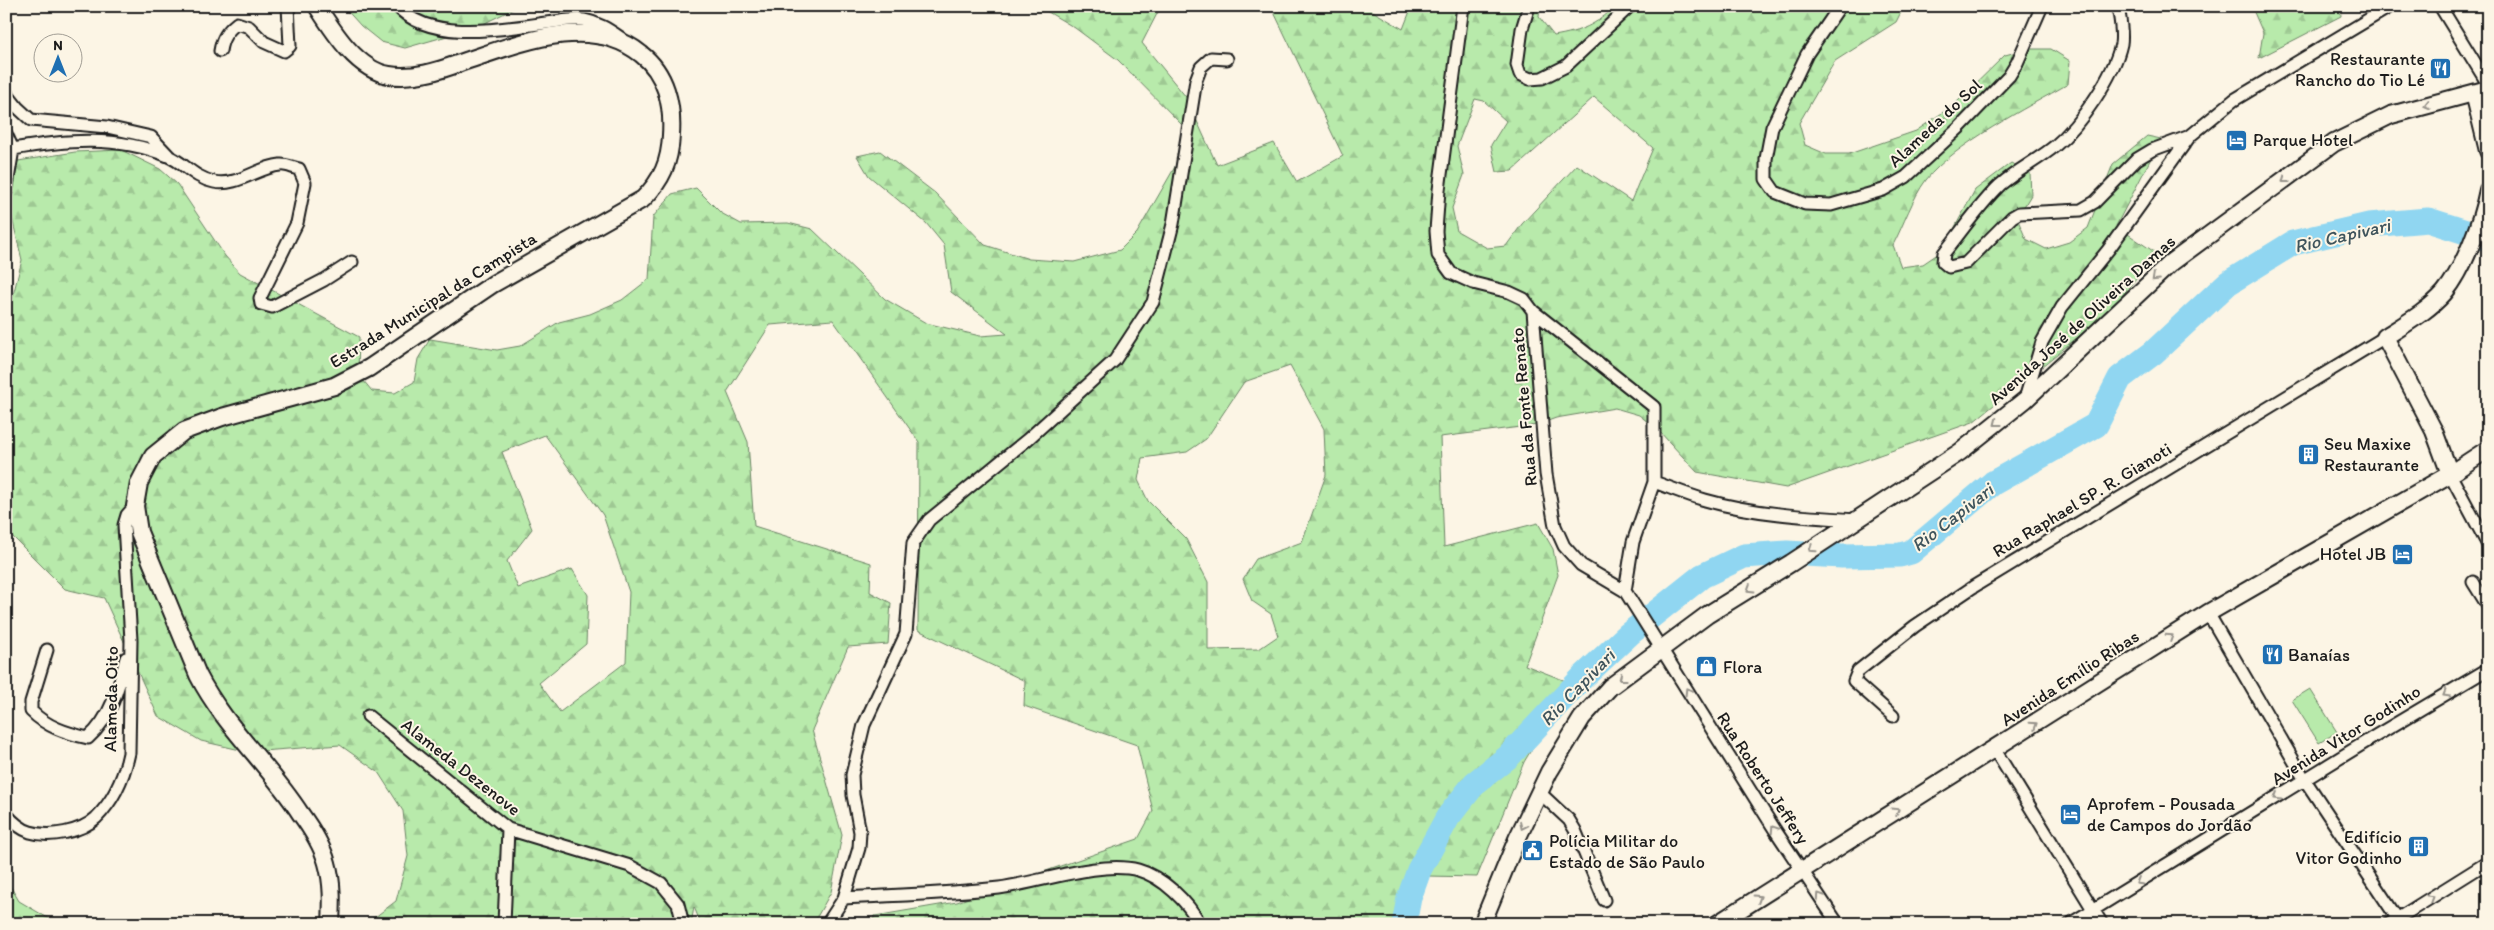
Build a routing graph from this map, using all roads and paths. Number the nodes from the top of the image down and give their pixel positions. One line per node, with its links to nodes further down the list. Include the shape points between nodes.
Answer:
1 (288, 6): 13 (street, via 290,46 284,51 264,42 249,27 237,23 228,30)
2 (317, 6): 12 (street, Estrada Municipal da Campista, via 345,46 364,64 388,75 432,72 513,46 559,36 588,33)
3 (397, 6): 12 (street, via 403,14 437,28 482,31 582,19 602,25)
4 (1463, 6): 25 (street, Rua da Fonte Renato, via 1439,190 1438,255 1452,274 1509,292 1524,299)
5 (1529, 6): 6 (street, via 1517,65 1520,74 1530,79 1542,78 1566,66)
6 (1630, 6)
7 (1840, 6): 8 (street, Alameda do Sol, via 1807,54 1772,127 1766,159 1766,180 1775,192 1805,204 1831,205 1883,190 1906,177 2009,76)
8 (2042, 6)
9 (2118, 6): 18 (street, via 2122,30 2120,44 2110,73 2082,115 2056,145 1998,187 1944,253 1942,262 1949,267 1966,263 2019,212 2080,210 2095,202 2137,159 2166,143)
10 (2390, 6): 18 (street, via 2234,100)
11 (2440, 6): 15 (street)
12 (627, 42): 31 (street, Estrada Municipal da Campista, via 651,62 668,93 672,114 671,148 665,170 644,199 493,284 368,368 334,386 184,431 153,456 139,483)
13 (220, 51)
14 (1227, 59): 51 (street, via 1211,58 1201,67 1196,80 1173,224 1152,302 1115,360 1028,439 929,520 913,543 906,634 864,725 852,774 860,832 859,848)
15 (2483, 89): 20 (street); 27 (street, Avenida José de Oliveira Damas, one-way to 27, via 2391,115 2334,143 2171,263)
16 (6, 93): 21 (street, via 31,120 107,128 151,137)
17 (6, 134): 19 (street)
18 (2190, 136): 27 (street, via 2108,250 2062,307 2042,342)
19 (13, 149): 21 (street, via 84,140 122,142); 23 (street)
20 (2488, 151)
21 (169, 156): 24 (street, via 189,171 215,182 235,181 281,164 299,169 305,183 297,223 260,298 261,304 272,307)
22 (2488, 190): 26 (street, via 2464,258 2445,292 2431,306)
23 (6, 192)
24 (352, 262)
25 (1533, 311): 30 (street, via 1654,407); 35 (street, Rua da Fonte Renato, via 1546,474 1555,526 1564,546 1581,565)
26 (2385, 337): 29 (street, via 2434,431); 43 (street, Rua Raphael SP. R. Gianoti, via 1973,587 1915,626 1858,671 1854,681)
27 (2025, 400): 32 (street, Avenida José de Oliveira Damas, one-way to 32, via 1960,452)
28 (2488, 449): 29 (street, Avenida Emílio Ribas)
29 (2450, 474): 33 (street); 37 (street, Avenida Emílio Ribas)
30 (1654, 482): 32 (street, via 1706,500 1749,509 1788,516); 35 (street, via 1634,542)
31 (135, 506): 38 (street, Alameda Oito, via 124,525); 55 (street, Estrada Municipal da Campista, via 146,553 209,696 290,797 316,835 327,862 333,893)
32 (1857, 520): 39 (street, Avenida José de Oliveira Damas, one-way to 39)
33 (2488, 545)
34 (2473, 582): 36 (street)
35 (1628, 595): 39 (street, Rua Roberto Jeffery)
36 (2488, 606)
37 (2208, 613): 44 (street, Avenida Emílio Ribas, one-way to 37); 45 (street)
38 (131, 640): 40 (street, via 114,703 98,730 88,738 63,732 40,720 31,711); 47 (street, Alameda Oito, via 129,753 126,769 113,796 95,819 73,830 53,834 30,832)
39 (1658, 644): 46 (street, Avenida José de Oliveira Damas, one-way to 46, via 1610,687 1582,718); 50 (street, Rua Roberto Jeffery, one-way to 39)
40 (47, 650)
41 (2488, 669): 45 (street, Avenida Vitor Godinho, one-way to 45)
42 (368, 716): 48 (street, Alameda Dezenove)
43 (1893, 716)
44 (1995, 750): 50 (street, Avenida Emílio Ribas, one-way to 44); 53 (street)
45 (2305, 780): 53 (street, Avenida Vitor Godinho, one-way to 53); 54 (street)
46 (1539, 792): 52 (street, via 1576,830); 60 (street, Avenida José de Oliveira Damas, one-way to 60)
47 (6, 814)
48 (508, 829): 56 (street); 57 (street, Alameda Dezenove, via 630,866 661,883 678,904)
49 (2488, 862): 54 (street, one-way to 49)
50 (1802, 869): 61 (street, Avenida Emílio Ribas, one-way to 50); 62 (street, Rua Roberto Jeffery, one-way to 50)
51 (844, 898): 58 (street); 59 (street, via 1001,888 1088,871 1138,870 1154,877 1192,908)
52 (1604, 900)
53 (2094, 909): 63 (street, Avenida Vitor Godinho); 64 (street)
54 (2396, 922)
55 (331, 924)
56 (504, 924)
57 (683, 924)
58 (827, 924)
59 (1200, 924)
60 (1482, 924)
61 (1717, 924)
62 (1838, 924)
63 (2070, 924)
64 (2102, 924)

